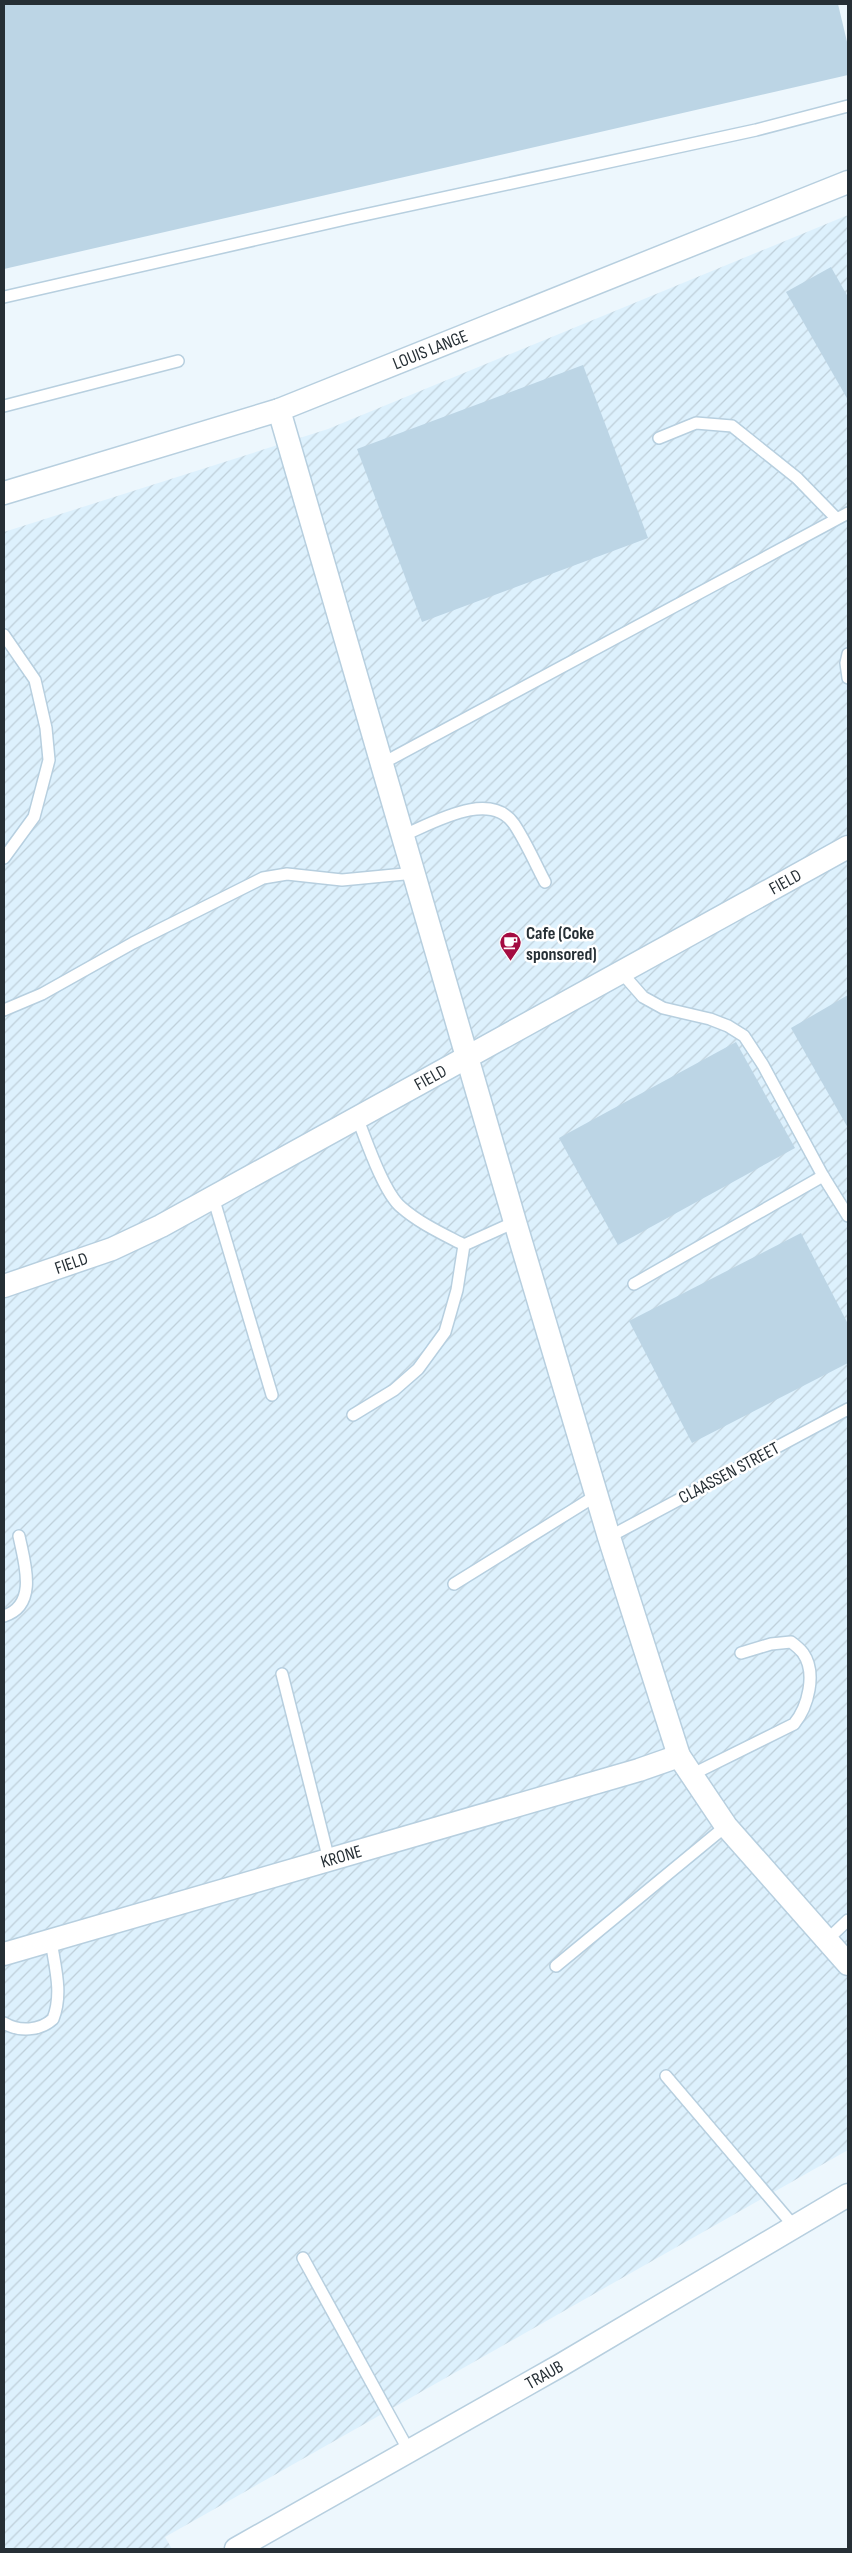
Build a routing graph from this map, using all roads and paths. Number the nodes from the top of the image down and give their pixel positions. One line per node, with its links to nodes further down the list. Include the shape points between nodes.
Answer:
1 (848, 106): 3 (lane, via 756,130)
2 (848, 182): 6 (street, LOUIS LANGE)
3 (4, 297)
4 (178, 361): 5 (lane)
5 (4, 406)
6 (279, 410): 8 (street, LOUIS LANGE); 14 (street)
7 (659, 438): 10 (lane, via 696,423 732,426 797,478)
8 (4, 493)
9 (848, 514): 10 (lane)
10 (836, 518): 14 (lane)
11 (4, 635): 17 (lane, via 35,680 46,728 49,760 34,817)
12 (848, 654): 13 (lane)
13 (848, 678)
14 (383, 763): 15 (street)
15 (404, 835): 18 (street); 19 (lane, via 460,812 489,808 513,822)
16 (848, 847): 20 (street, FIELD)
17 (4, 858)
18 (415, 873): 21 (lane, via 342,880 287,874 263,878 133,943 42,994); 22 (street)
19 (545, 882)
20 (621, 972): 22 (street, FIELD); 24 (lane, via 643,997 663,1008 710,1019 744,1036)
21 (4, 1010)
22 (468, 1055): 23 (street, FIELD); 27 (street)
23 (357, 1117): 25 (street, FIELD); 28 (lane, via 388,1190 400,1207)
24 (824, 1176): 26 (lane); 29 (lane)
25 (213, 1197): 30 (street, FIELD, via 112,1249); 31 (lane)
26 (848, 1216)
27 (515, 1222): 28 (lane); 34 (street)
28 (464, 1245): 33 (lane, via 457,1290 445,1332 418,1369 394,1390)
29 (634, 1284)
30 (4, 1286)
31 (272, 1395)
32 (848, 1409): 36 (lane, CLAASSEN STREET)
33 (354, 1415)
34 (597, 1494): 36 (street); 37 (lane)
35 (19, 1536): 38 (lane, via 27,1587 21,1603)
36 (610, 1537): 41 (street)
37 (454, 1584)
38 (4, 1616)
39 (741, 1653): 42 (lane, via 791,1642 804,1653 810,1674 808,1697 802,1714 794,1724)
40 (282, 1674): 44 (lane)
41 (679, 1756): 42 (street); 44 (street, KRONE)
42 (691, 1776): 43 (street)
43 (726, 1826): 46 (street); 50 (lane)
44 (329, 1860): 47 (street, KRONE)
45 (848, 1920): 46 (lane)
46 (827, 1940): 49 (street)
47 (51, 1941): 48 (street, KRONE); 51 (lane, via 58,1987 53,2019 39,2028 16,2028)
48 (4, 1954)
49 (848, 1964)
50 (556, 1966)
51 (4, 2023)
52 (666, 2076): 54 (lane)
53 (848, 2194): 54 (street, TRAUB)
54 (793, 2225): 56 (street, TRAUB)
55 (303, 2258): 56 (lane)
56 (409, 2451): 57 (street, TRAUB)
57 (236, 2549)

